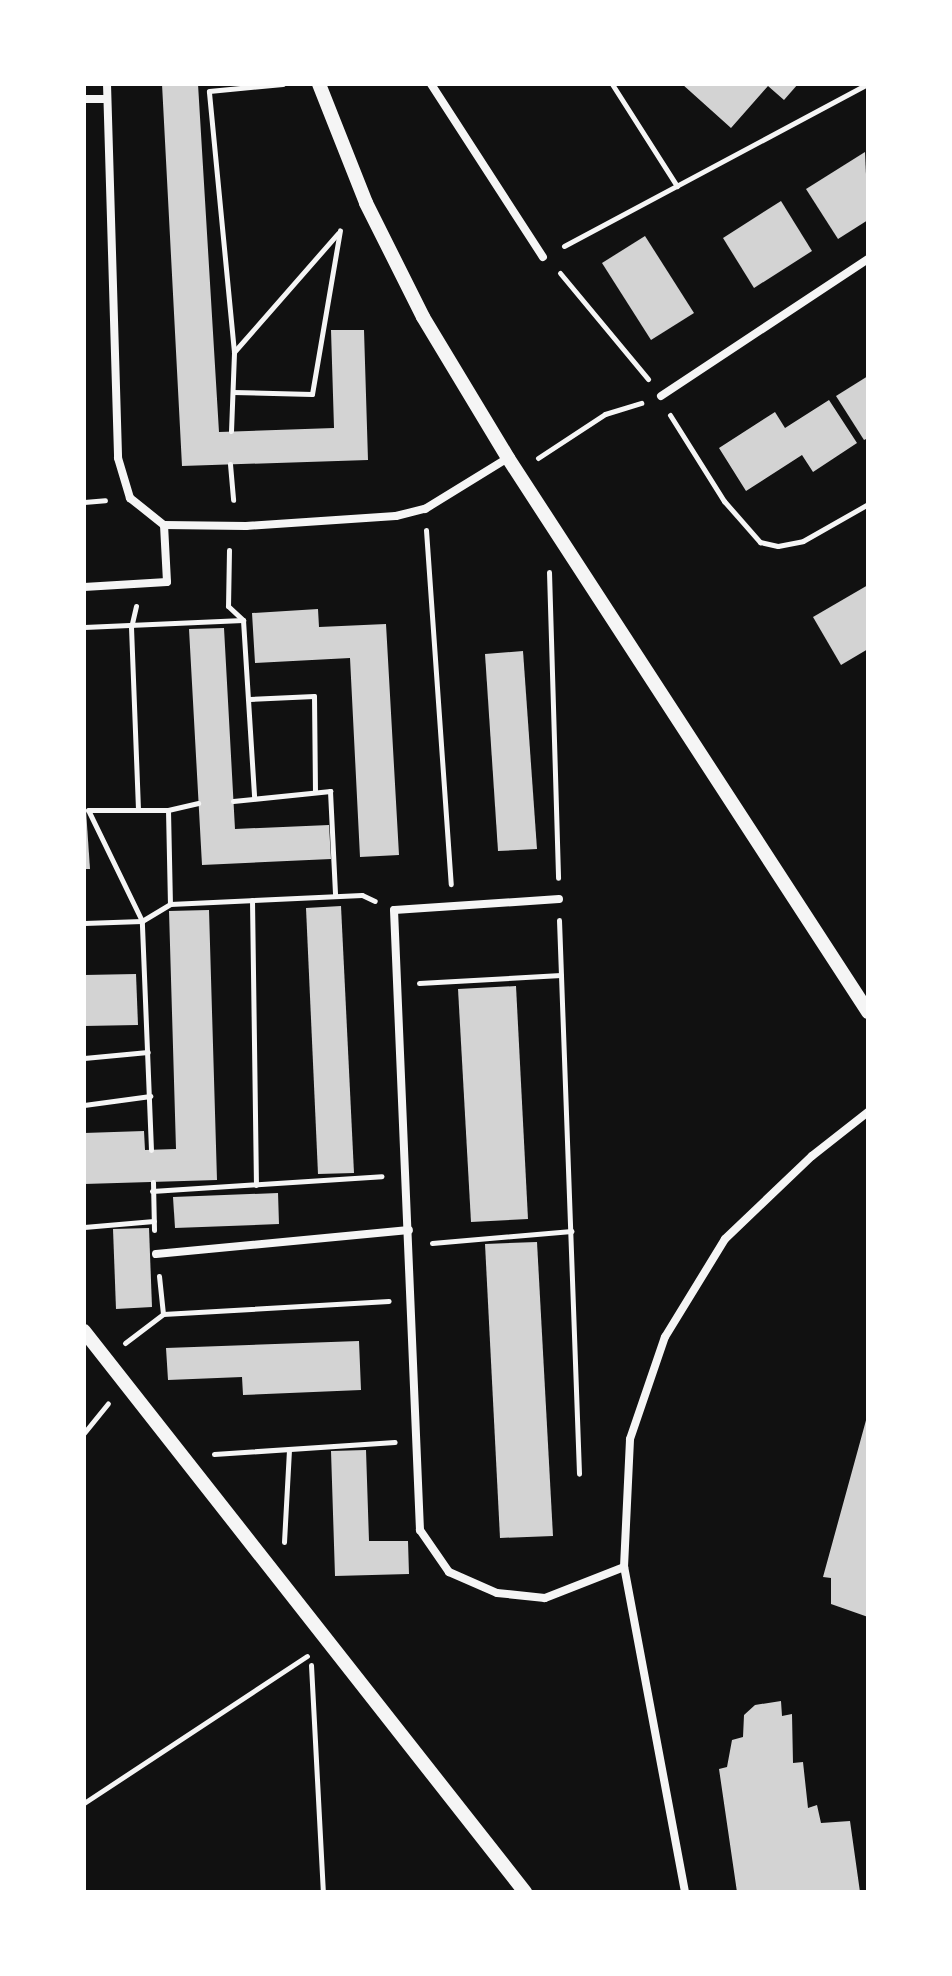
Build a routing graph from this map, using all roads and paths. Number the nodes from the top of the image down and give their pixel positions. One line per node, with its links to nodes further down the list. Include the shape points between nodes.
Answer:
1 (107, 84): 8 (street)
2 (283, 84): 14 (path, via 209,91)
3 (319, 84): 10 (street)
4 (431, 84): 12 (street)
5 (612, 84): 9 (path)
6 (868, 84): 9 (path)
7 (84, 99): 8 (street)
8 (107, 99): 24 (street, via 118,458 130,498)
9 (677, 186): 12 (path)
10 (366, 203): 11 (path); 19 (street, via 423,317)
11 (340, 230): 14 (path); 15 (path, via 312,394)
12 (543, 257): 16 (path, via 628,350)
13 (868, 259): 16 (street)
14 (234, 352): 15 (path)
15 (233, 392): 17 (path)
16 (661, 396): 18 (path, via 605,414); 22 (path, via 724,501 760,542 778,546 803,541)
17 (231, 431)
18 (544, 453)
19 (508, 458): 23 (street); 49 (street)
20 (230, 464): 21 (path)
21 (230, 493)
22 (868, 504)
23 (425, 509): 24 (street, via 246,526); 42 (path)
24 (164, 525): 26 (street, via 167,582)
25 (214, 547): 29 (path, via 230,548 228,606)
26 (140, 586): 27 (street); 31 (path)
27 (84, 587)
28 (550, 619): 40 (path)
29 (243, 620): 31 (path); 32 (path)
30 (84, 627): 31 (path)
31 (131, 627): 37 (path)
32 (250, 699): 33 (path, via 314,696); 34 (path)
33 (315, 792): 34 (path); 39 (path, via 330,791)
34 (254, 797): 35 (path)
35 (233, 801)
36 (198, 803): 38 (path)
37 (138, 808): 38 (path); 45 (path, via 88,810)
38 (168, 810): 43 (path)
39 (335, 895): 41 (path); 44 (path, via 362,895)
40 (559, 899): 42 (street); 47 (path)
41 (252, 900): 43 (path); 58 (path)
42 (452, 903): 44 (street)
43 (170, 904): 45 (path)
44 (394, 910): 48 (street)
45 (142, 921): 46 (path); 50 (path)
46 (84, 923)
47 (561, 975): 48 (path); 62 (path)
48 (396, 984): 56 (street)
49 (868, 1012)
50 (148, 1052): 51 (path); 52 (path)
51 (84, 1058)
52 (150, 1096): 53 (path); 55 (path)
53 (84, 1105)
54 (868, 1112): 75 (street, via 812,1156 725,1239 665,1337 630,1439)
55 (151, 1150)
56 (407, 1174): 58 (path); 61 (street)
57 (153, 1182): 58 (path, via 152,1191)
58 (256, 1185)
59 (154, 1221): 60 (path)
60 (84, 1227)
61 (409, 1230): 63 (street); 64 (street)
62 (571, 1231): 63 (path); 73 (path)
63 (406, 1245): 65 (street)
64 (156, 1254)
65 (410, 1299): 67 (path, via 163,1314); 70 (street)
66 (84, 1331): 67 (street)
67 (105, 1357): 68 (street)
68 (125, 1382): 69 (path); 72 (street)
69 (84, 1433)
70 (416, 1440): 71 (path); 75 (street, via 420,1530 449,1572 497,1593 545,1598)
71 (289, 1449): 72 (path); 74 (path, via 287,1539)
72 (183, 1456): 74 (street)
73 (579, 1474)
74 (264, 1558): 76 (street)
75 (624, 1567): 81 (street)
76 (308, 1614): 77 (path); 80 (street)
77 (310, 1654): 78 (path); 79 (path)
78 (84, 1803)
79 (323, 1892)
80 (525, 1892)
81 (685, 1892)

